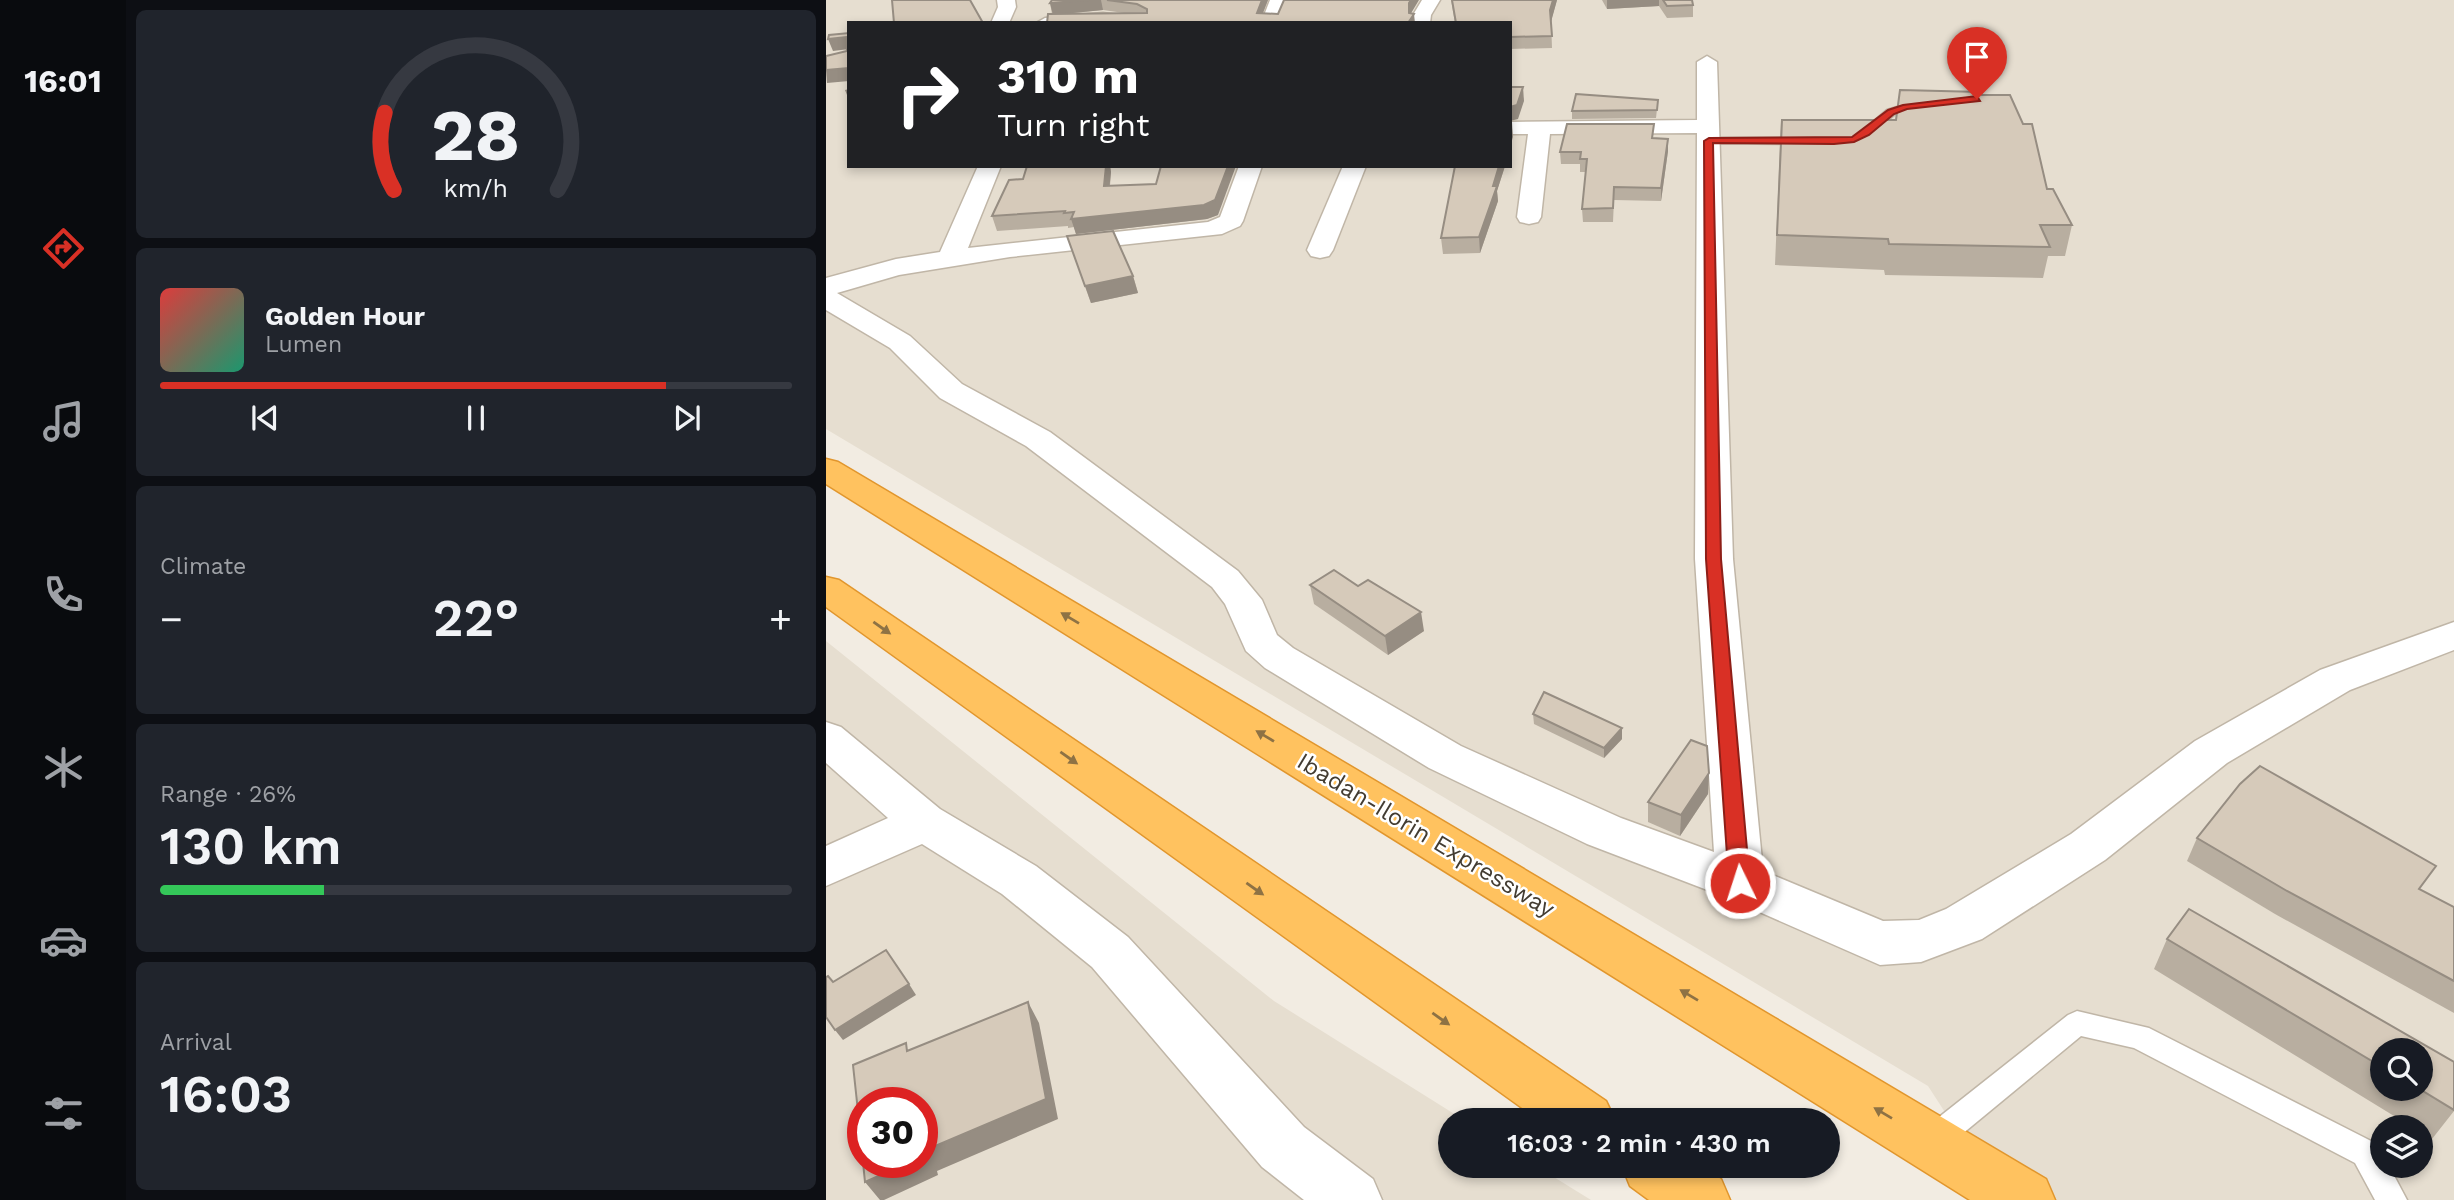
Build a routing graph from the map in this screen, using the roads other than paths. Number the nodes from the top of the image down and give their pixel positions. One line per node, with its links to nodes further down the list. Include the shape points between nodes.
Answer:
1 (1006, 0): 5 (street)
2 (1279, 0): 7 (street)
3 (1432, 0): 8 (street)
4 (1138, 11): 6 (street)
5 (1001, 21)
6 (1068, 21)
7 (1271, 21)
8 (1421, 21)
9 (1707, 62): 13 (street)
10 (1937, 101): 14 (lane, via 1891,112)
11 (1540, 127): 12 (street); 13 (street); 19 (street)
12 (1512, 128)
13 (1709, 133): 15 (lane); 30 (street, via 1714,559)
14 (1854, 139)
15 (1820, 141)
16 (989, 168): 21 (street)
17 (1250, 168): 21 (street, via 1231,221 1213,229)
18 (1354, 168): 20 (street)
19 (1529, 217)
20 (1320, 250)
21 (950, 259): 22 (street, via 896,267)
22 (826, 287)
23 (826, 298): 30 (street, via 900,342 951,391 1038,439 1225,579 1243,600 1260,642 1279,658 1445,757 1604,831)
24 (826, 469): 32 (highway, Ibadan-Ilorin Expressway, one-way to 24)
25 (826, 589): 31 (highway, one-way to 31)
26 (2454, 635): 30 (street, via 2335,680 2211,752 2088,847 1964,924 1921,941 1880,943)
27 (826, 738): 28 (street)
28 (924, 822): 29 (street); 34 (street, via 1019,880 1110,952 1283,1147)
29 (826, 867)
30 (1740, 883)
31 (1569, 1108)
32 (1931, 1142): 36 (highway, Ibadan-Ilorin Expressway); 37 (lane, via 2077,1023 2139,1037 2365,1153)
33 (1668, 1178): 35 (highway)
34 (1352, 1200)
35 (1700, 1200)
36 (2025, 1200)
37 (2392, 1200)

